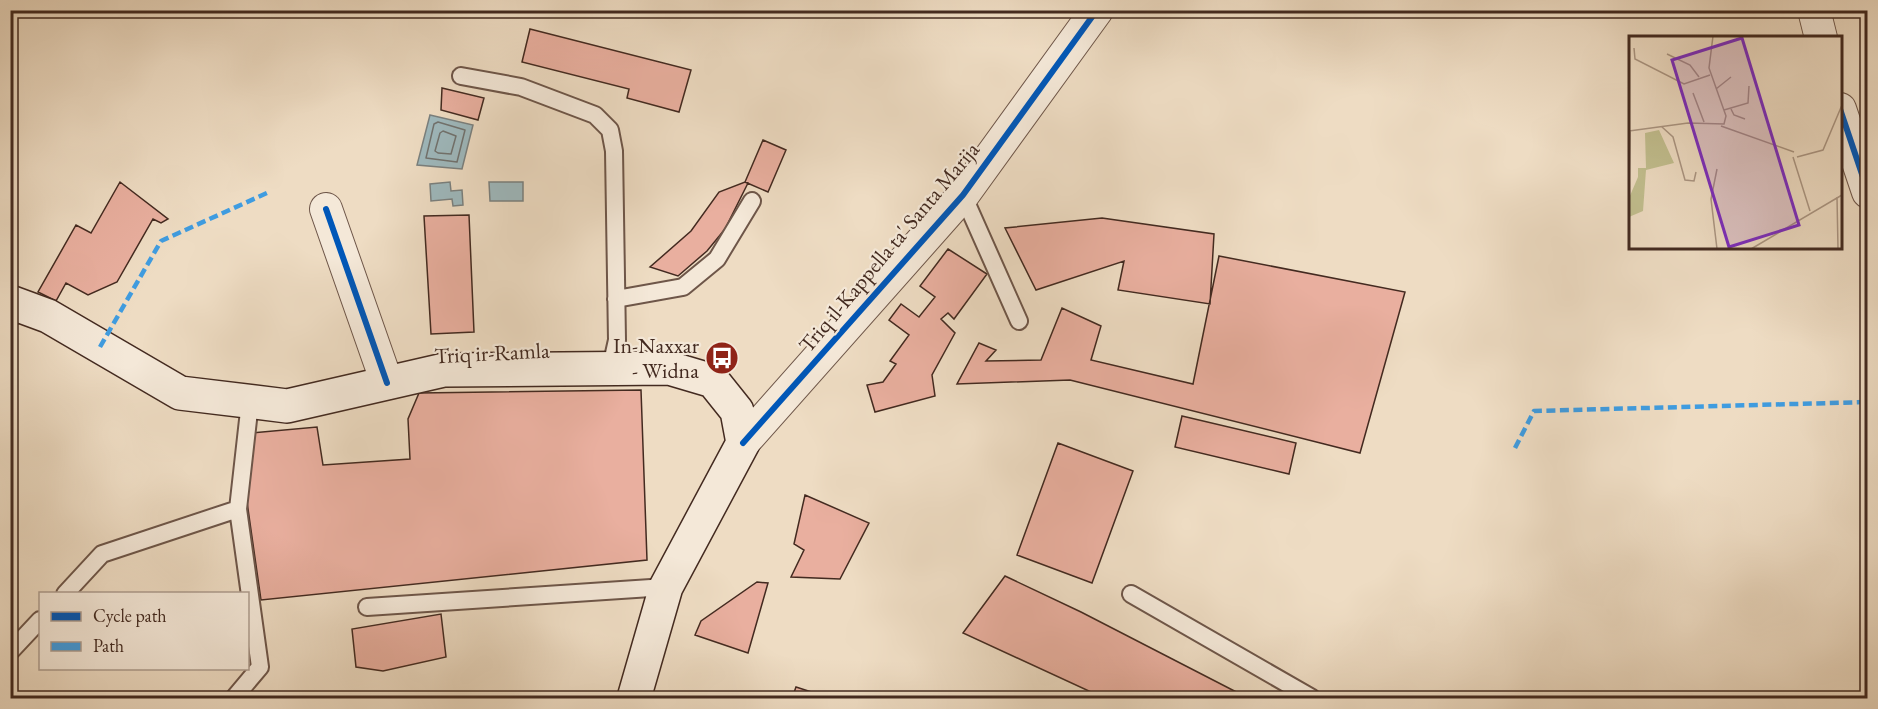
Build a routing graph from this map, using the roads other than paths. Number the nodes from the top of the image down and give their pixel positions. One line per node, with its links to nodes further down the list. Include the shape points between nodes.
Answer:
1 (1097, 10): 7 (street, Triq il-Kappella ta' Santa Marija)
2 (1814, 10): 3 (street)
3 (1820, 36)
4 (461, 76): 10 (lane, via 521,87 595,115 610,130 614,151)
5 (1842, 116): 6 (street)
6 (1868, 192)
7 (963, 195): 12 (lane); 16 (street, Triq il-Kappella ta' Santa Marija)
8 (752, 201): 10 (lane, via 717,259 683,287)
9 (326, 209): 14 (street)
10 (616, 298): 13 (lane, via 617,340)
11 (10, 302): 15 (main road, Triq ir-Ramla, via 48,316 180,393)
12 (1019, 321)
13 (611, 367): 14 (main road, Triq ir-Ramla, via 444,370); 16 (main road, Triq ir-Ramla, via 669,368 713,381 737,411)
14 (387, 383): 15 (main road, Triq ir-Ramla, via 287,406)
15 (250, 402): 17 (lane)
16 (743, 443): 18 (main road, Triq il-Kappella ta' Santa Marija)
17 (238, 509): 19 (lane, via 102,554); 24 (lane, via 260,667)
18 (666, 587): 21 (lane); 25 (main road, Triq il-Kappella ta' Santa Marija)
19 (67, 592)
20 (1131, 594): 26 (lane)
21 (367, 608)
22 (39, 621): 23 (lane)
23 (10, 652)
24 (234, 699)
25 (634, 699)
26 (1312, 699)

